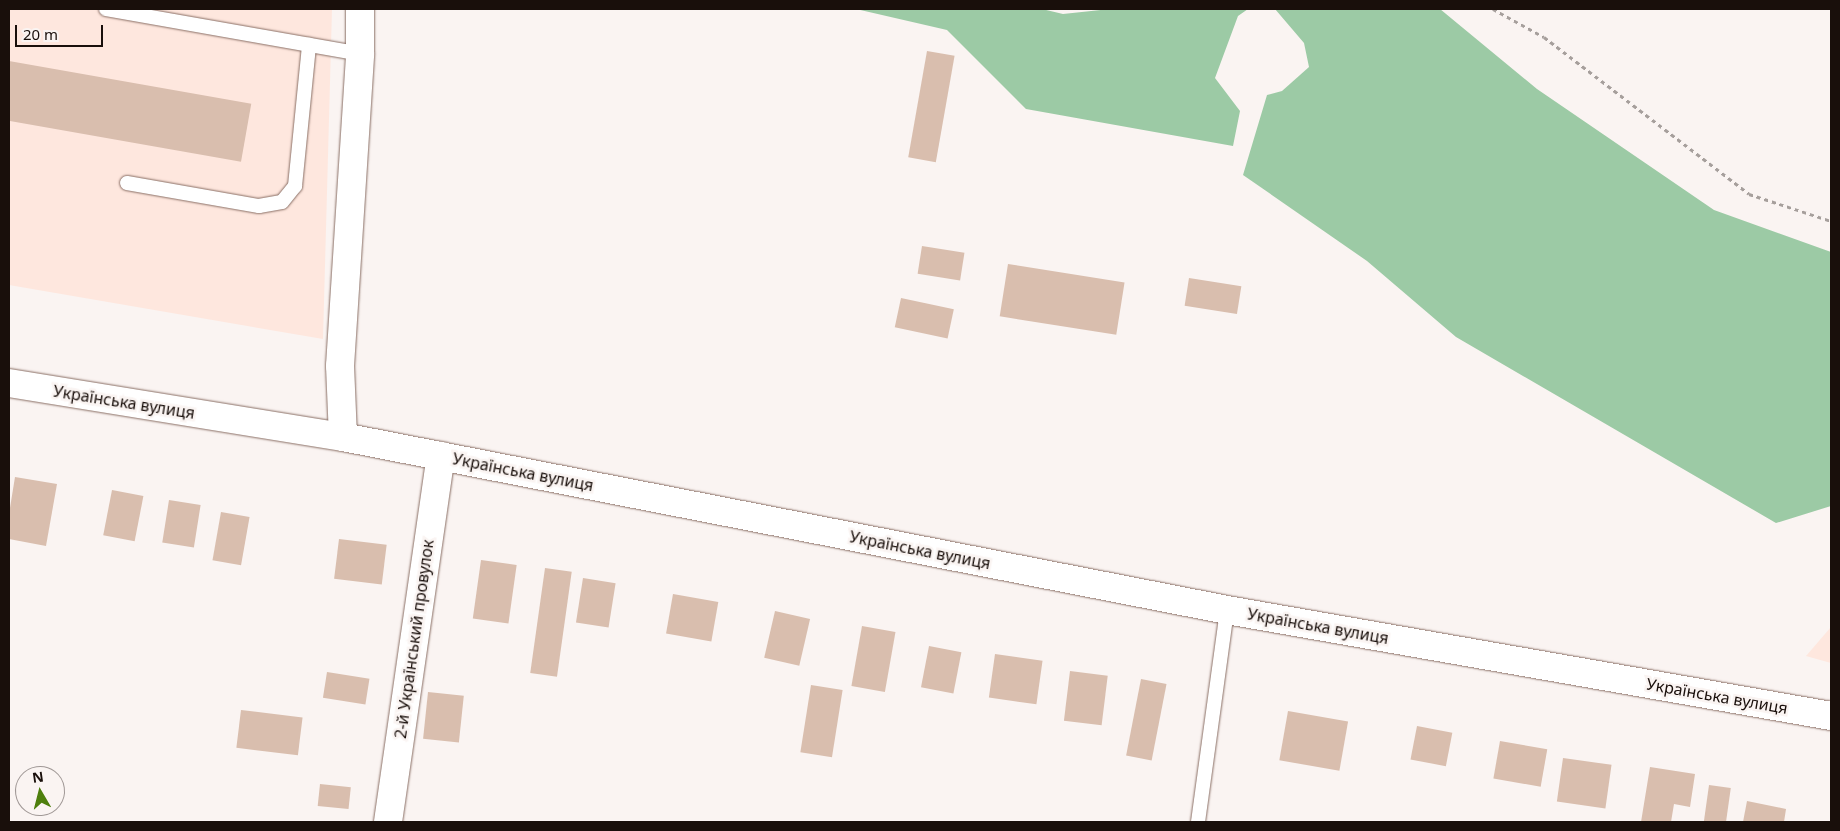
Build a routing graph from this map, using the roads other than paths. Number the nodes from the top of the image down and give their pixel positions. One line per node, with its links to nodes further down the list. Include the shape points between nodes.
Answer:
1 (106, 9): 3 (lane)
2 (360, 9): 4 (street)
3 (309, 45): 4 (lane); 5 (lane, via 295,186 282,202 259,206)
4 (360, 54): 7 (street, via 340,366)
5 (127, 183)
6 (9, 383): 7 (street, Українська вулиця)
7 (343, 437): 8 (street, Українська вулиця)
8 (441, 456): 9 (street, Українська вулиця); 11 (street, 2-й Український провулок)
9 (1227, 610): 10 (street, Українська вулиця); 12 (lane)
10 (1831, 716)
11 (388, 822)
12 (1198, 822)

